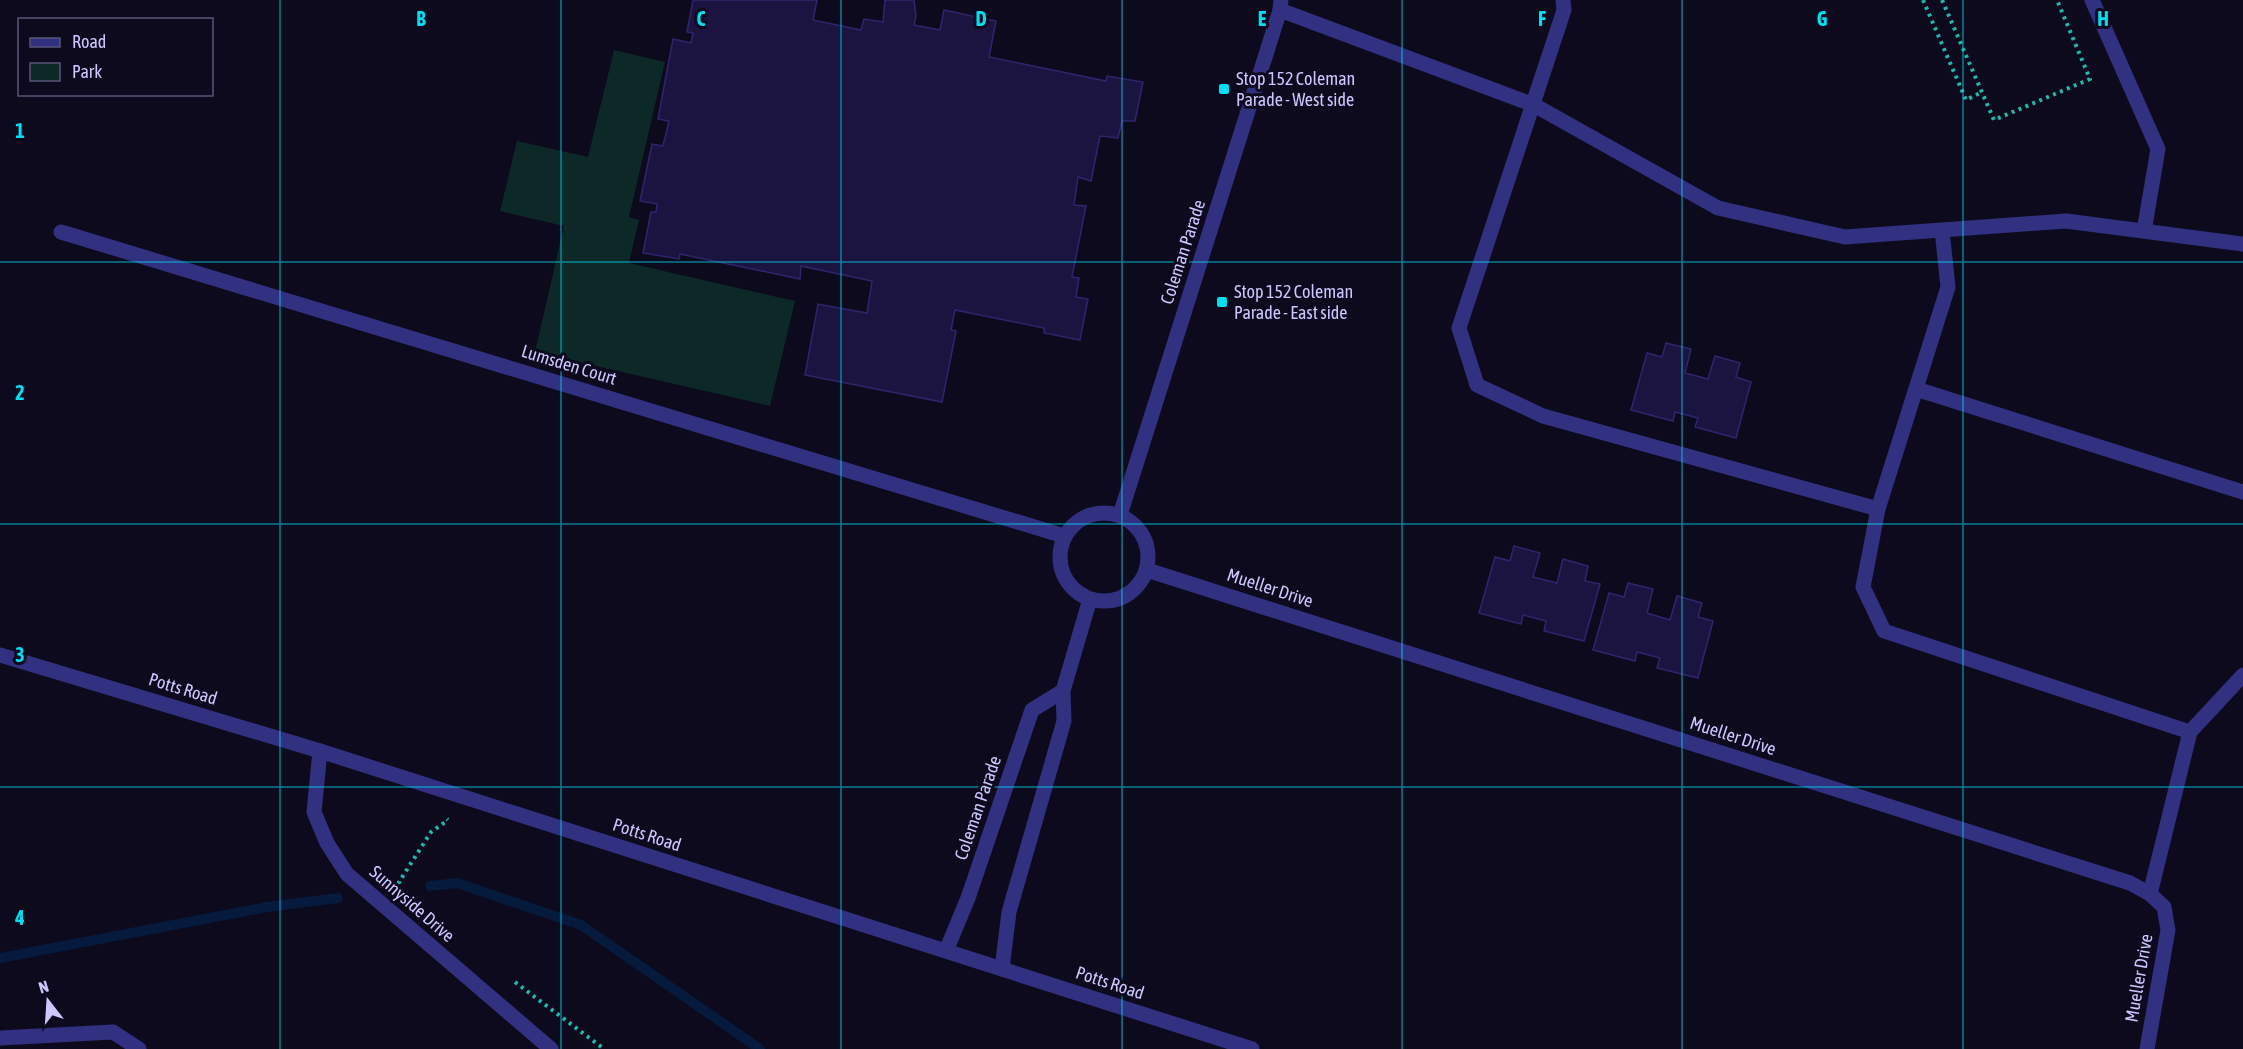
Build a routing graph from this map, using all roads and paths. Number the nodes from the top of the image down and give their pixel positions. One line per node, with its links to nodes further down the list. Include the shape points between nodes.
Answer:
1 (1563, 0): 8 (street)
2 (1923, 0): 7 (path, via 1966,100)
3 (1942, 0): 7 (path)
4 (2057, 0): 7 (path, via 2090,79 1994,120)
5 (2092, 0): 10 (street, via 2158,149)
6 (1281, 5): 8 (street); 16 (street, Coleman Parade)
7 (1982, 92)
8 (1534, 105): 9 (street, via 1718,208 1845,237); 15 (street, via 1459,328 1477,385 1543,416)
9 (1941, 230): 10 (street, via 2066,221); 13 (street, via 1948,287)
10 (2144, 231): 12 (street)
11 (61, 232): 17 (street, Lumsden Court)
12 (2243, 244)
13 (1916, 388): 14 (street); 15 (street)
14 (2243, 492)
15 (1878, 509): 23 (street, via 1863,587 1884,631)
16 (1120, 515): 17 (street, via 1091,515 1075,524); 18 (street, via 1138,528 1147,545)
17 (1065, 536): 19 (street, via 1059,554 1061,571 1071,587)
18 (1147, 570): 19 (street, via 1134,590 1117,600); 27 (street, Mueller Drive, via 2130,883)
19 (1090, 599): 22 (street)
20 (0, 654): 24 (street, Potts Road)
21 (2243, 675): 23 (street)
22 (1063, 691): 28 (street, Coleman Parade, via 1032,710); 29 (street, via 1064,721 1009,912)
23 (2190, 732): 27 (street)
24 (320, 751): 25 (street, Potts Road); 33 (street, Sunnyside Drive, via 314,812 327,843 347,874)
25 (434, 787): 26 (path, via 426,809 448,820 431,832 399,882); 28 (street, Potts Road)
26 (405, 890)
27 (2150, 894): 36 (street, Mueller Drive, via 2164,907 2168,930)
28 (946, 951): 29 (street, Potts Road)
29 (1002, 969): 35 (street, Potts Road)
30 (507, 976): 34 (path)
31 (0, 1038): 32 (street, via 113,1032)
32 (139, 1049)
33 (551, 1049)
34 (604, 1049)
35 (1251, 1049)
36 (2146, 1049)

